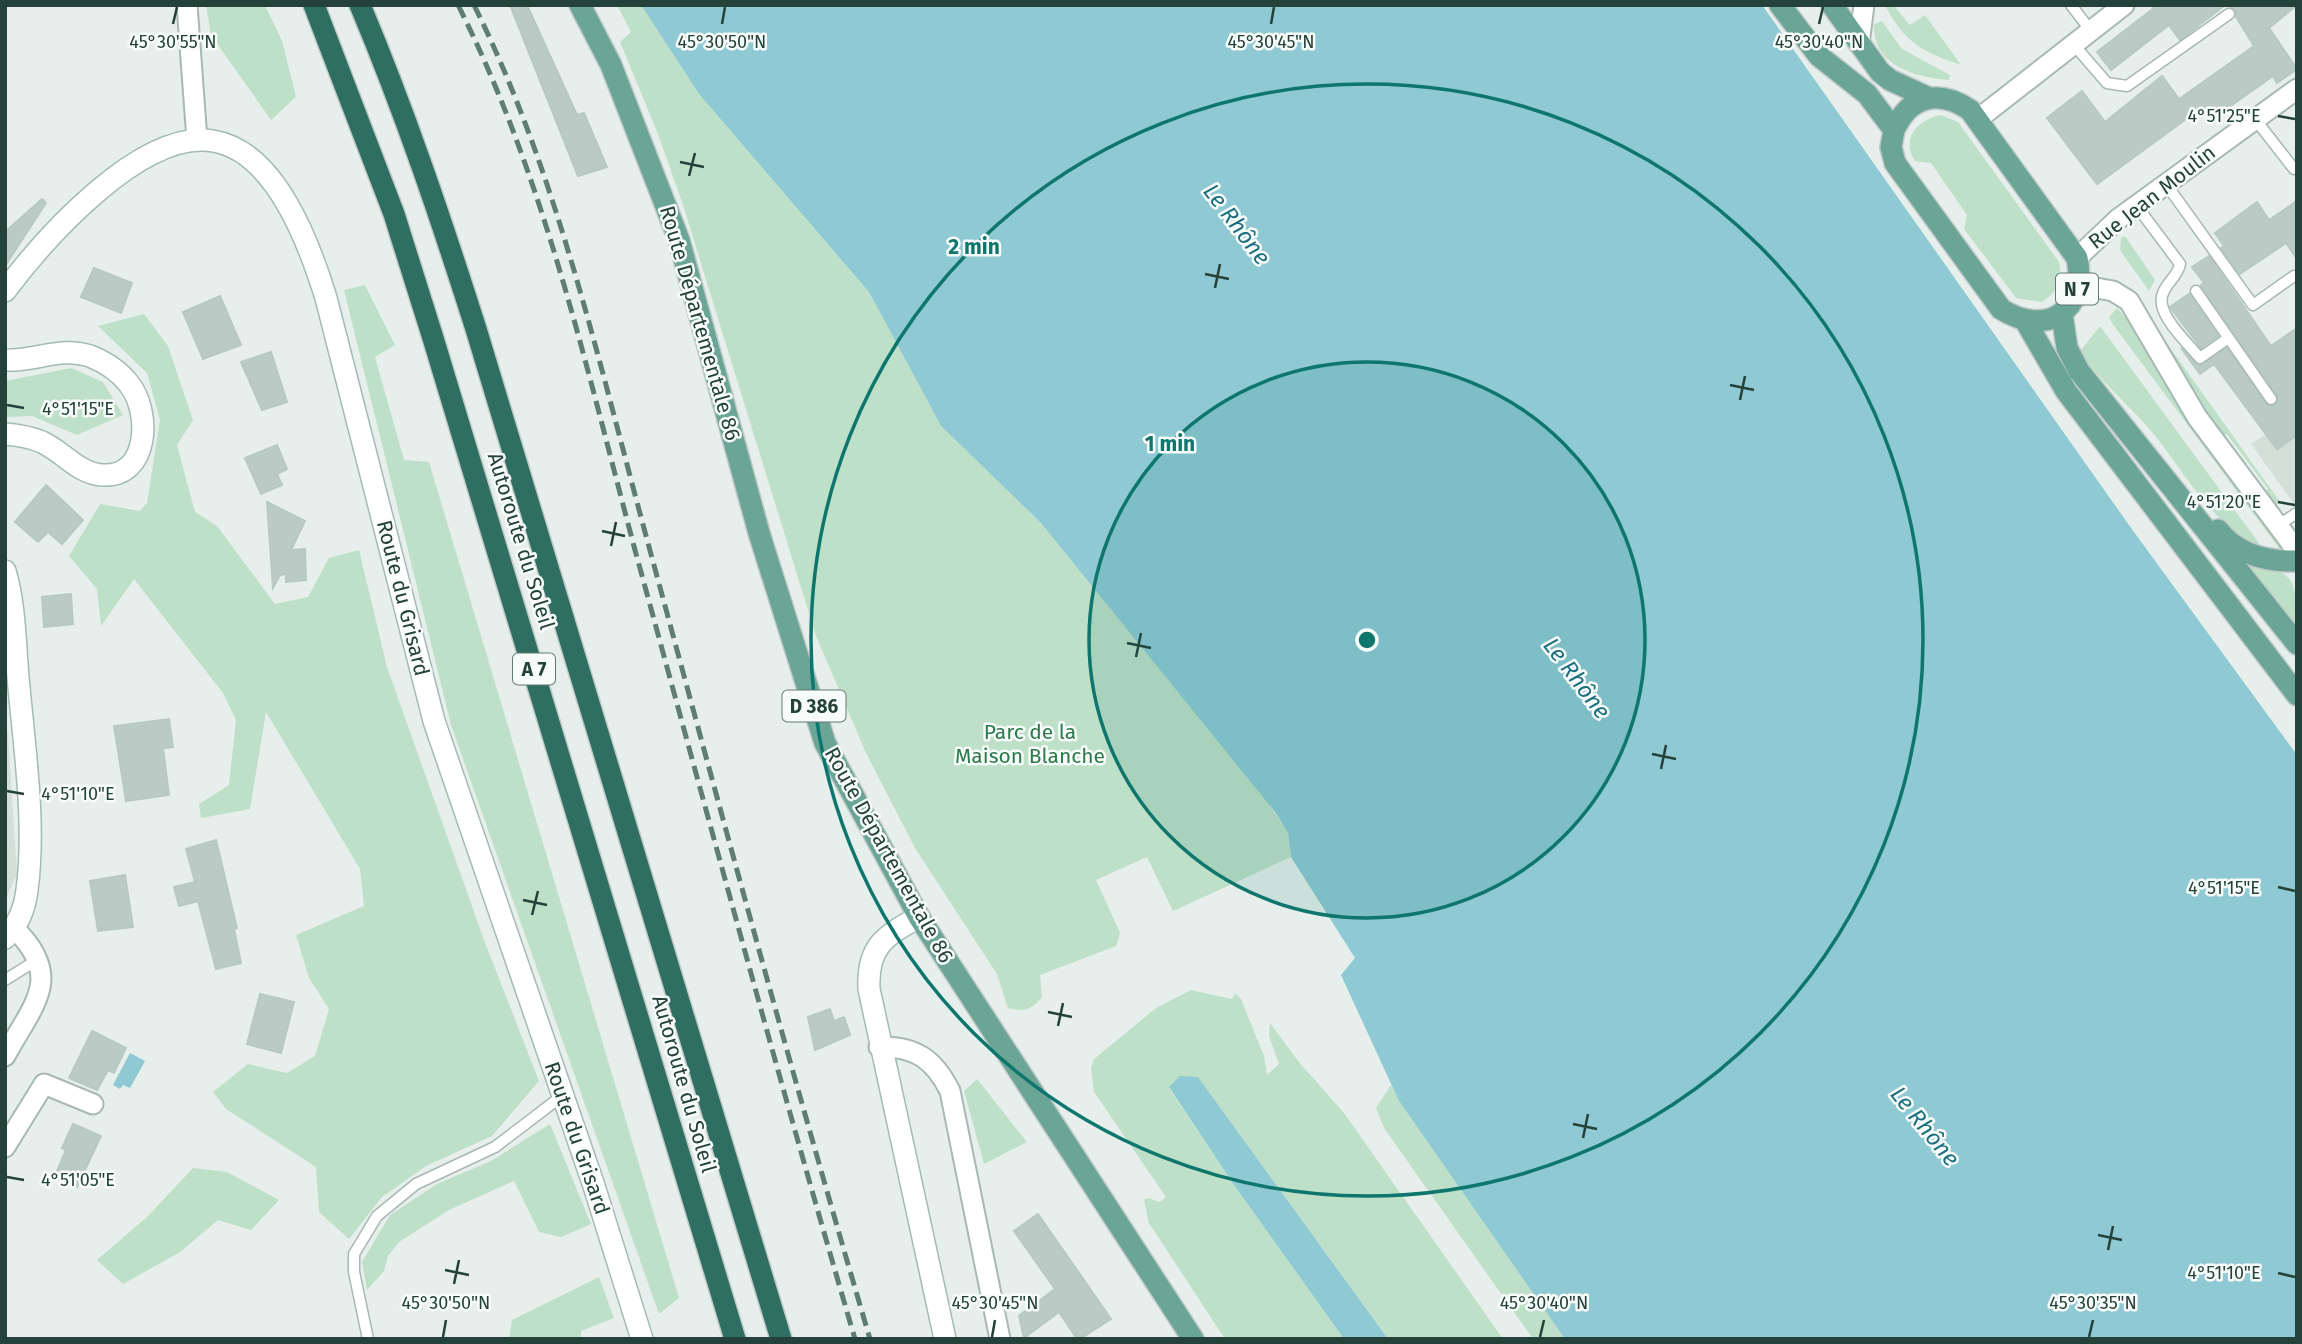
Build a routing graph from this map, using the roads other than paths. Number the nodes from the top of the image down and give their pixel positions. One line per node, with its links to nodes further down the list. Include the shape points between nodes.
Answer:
1 (187, 5): 19 (street)
2 (314, 5): 53 (highway, Autoroute du Soleil / A 7, via 394,214)
3 (360, 5): 54 (highway, Autoroute du Soleil / A 7, via 399,99 451,250)
4 (580, 5): 42 (main road, Route Départementale 86 / D 386, via 611,65 679,240 759,533 825,743)
5 (1780, 5): 18 (main road, via 1819,56 1867,94)
6 (1832, 5): 12 (main road, N 7)
7 (1864, 5): 12 (street)
8 (2071, 5): 11 (lane)
9 (2124, 5): 11 (street)
10 (2229, 13): 13 (lane, via 2127,86 2107,83)
11 (2091, 32): 13 (street)
12 (1859, 44): 15 (main road, N 7, via 1890,80)
13 (2074, 45): 16 (street)
14 (2297, 89): 17 (street, Rue Jean Moulin)
15 (1927, 97): 16 (main road, N 7, via 1961,104); 18 (main road, via 1909,107)
16 (1978, 119): 23 (main road, N 7)
17 (2255, 119): 20 (lane); 21 (street, Rue Jean Moulin)
18 (1894, 130): 29 (main road, via 1891,147 1895,163 2001,309)
19 (197, 140): 26 (street, Route du Grisard, via 174,144 133,165 91,197 31,256); 48 (street, Route du Grisard, via 215,141 254,163 288,206 311,251 434,721)
20 (2294, 169)
21 (2166, 184): 22 (street, Rue Jean Moulin); 24 (lane, via 2253,305)
22 (2136, 205): 23 (street, Rue Jean Moulin); 30 (lane, via 2180,264 2163,290 2164,312 2200,358)
23 (2077, 258): 25 (main road, N 7)
24 (2294, 276)
25 (2079, 285): 28 (main road, N 7); 36 (street, via 2113,291 2129,301 2178,390)
26 (5, 291)
27 (2196, 291): 30 (lane)
28 (2062, 314): 29 (main road, N 7, via 2039,323); 34 (main road, N 7, via 2073,361)
29 (2026, 322): 41 (main road, via 2066,391)
30 (2227, 339): 32 (lane)
31 (5, 360): 33 (street, via 64,352 111,366 131,386 141,410 144,437 139,455 126,469 101,475 43,442)
32 (2271, 399)
33 (5, 433)
34 (2136, 440): 38 (main road, via 2155,449 2225,538 2259,558); 40 (main road, N 7)
35 (2297, 513): 36 (lane)
36 (2277, 526): 37 (street)
37 (2297, 551)
38 (2297, 561)
39 (5, 571): 43 (street, via 22,720 30,861 27,893)
40 (2297, 644)
41 (2297, 695)
42 (919, 917): 46 (street, via 880,943 870,961 869,989); 57 (main road, Route Départementale 86 / D 386)
43 (10, 933): 44 (street, via 30,943)
44 (39, 959): 45 (lane); 47 (street, via 41,989)
45 (5, 980)
46 (879, 1047): 55 (street); 56 (street, via 920,1054 936,1067 950,1091)
47 (5, 1055)
48 (562, 1095): 51 (lane, via 495,1147 416,1184 377,1216 354,1254); 52 (street, Route du Grisard)
49 (93, 1104): 50 (street, via 44,1084)
50 (5, 1147)
51 (368, 1339)
52 (642, 1339)
53 (735, 1339)
54 (781, 1339)
55 (945, 1339)
56 (1000, 1339)
57 (1193, 1339)

